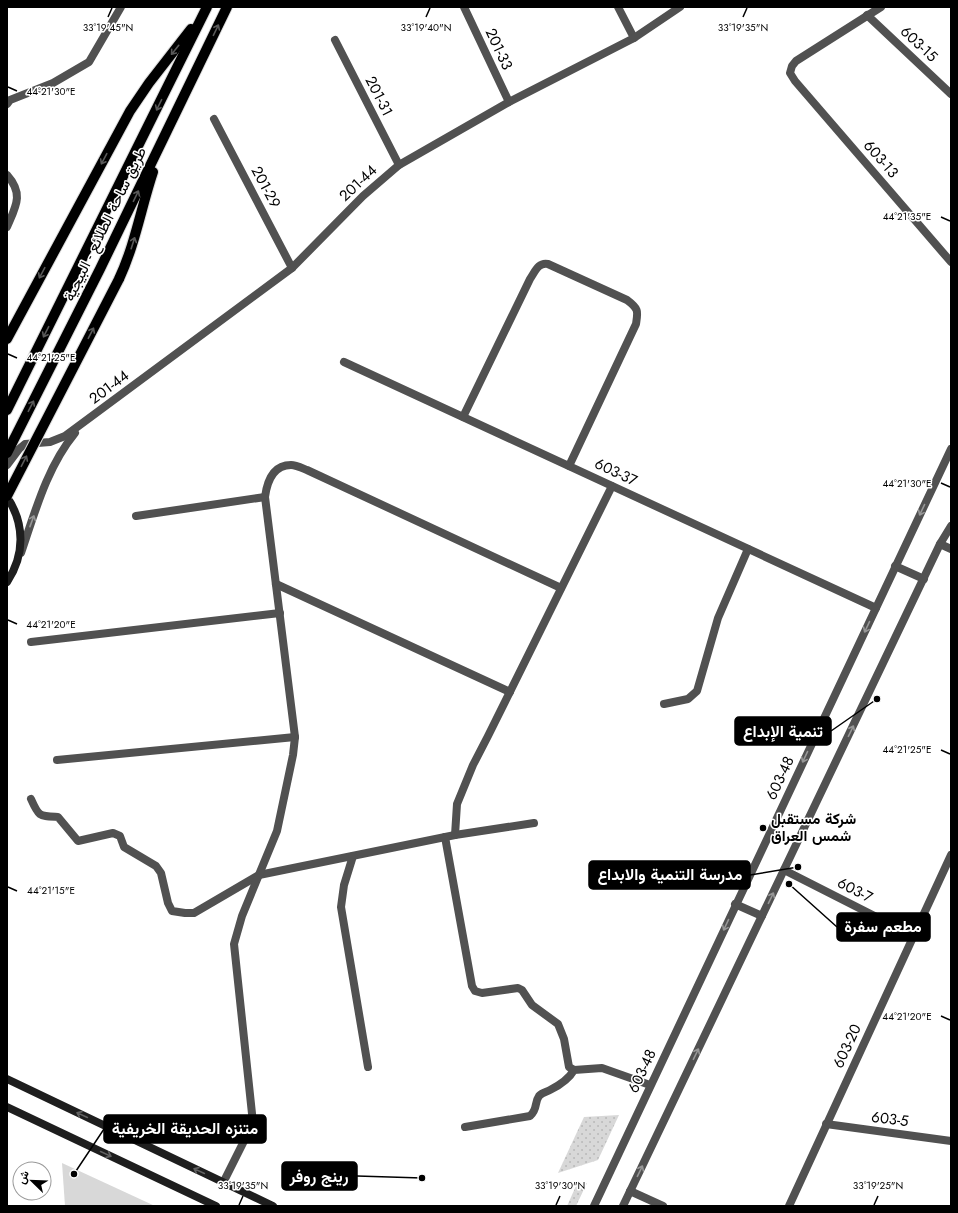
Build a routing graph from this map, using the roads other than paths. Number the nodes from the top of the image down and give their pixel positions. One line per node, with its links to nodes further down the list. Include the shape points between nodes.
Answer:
1 (120, 7): 13 (street, via 89,62 53,84 10,100)
2 (206, 7): 21 (main road, one-way to 21, via 130,111); 23 (main road, طريق ساحة الطلائع - البيجية, one-way to 23)
3 (227, 7): 15 (main road, طريق ساحة الطلائع - البيجية, one-way to 3)
4 (464, 7): 12 (street, 201-33)
5 (618, 7): 9 (street)
6 (680, 7): 9 (street, 201-44)
7 (881, 7): 8 (street)
8 (867, 15): 11 (street, 603-15); 19 (street, 603-13, via 796,61 790,73)
9 (634, 38): 12 (street, 201-44)
10 (335, 40): 16 (street, 201-31)
11 (951, 94)
12 (509, 102): 16 (street, 201-44)
13 (7, 104)
14 (214, 119): 20 (street, 201-29)
15 (169, 129): 27 (main road, طريق ساحة الطلائع - البيجية, one-way to 15); 31 (main road, one-way to 15, bridge, via 131,252 145,196)
16 (399, 165): 20 (street, 201-44, via 363,196)
17 (7, 175): 18 (street, via 14,185 17,206)
18 (7, 227)
19 (951, 262)
20 (292, 268): 25 (street, 201-44)
21 (7, 339)
22 (344, 362): 24 (street, 603-37)
23 (7, 410)
24 (463, 417): 29 (street, 603-37); 29 (street, via 530,279 540,265 548,264 628,300 638,312 636,324)
25 (85, 422): 28 (street, 201-44, via 55,441 25,444 18,449); 38 (street, 201-44, one-way to 25, via 57,460 65,445)
26 (951, 449): 39 (street, 603-48, one-way to 39)
27 (7, 453)
28 (7, 465)
29 (569, 466): 30 (street, 603-37)
30 (612, 486): 36 (street, 603-37); 43 (street)
31 (7, 497): 38 (main road, via 19,523)
32 (266, 497): 33 (street); 42 (street); 43 (street, via 270,477 284,466 296,466)
33 (136, 516)
34 (951, 526): 35 (street)
35 (940, 544): 37 (street); 40 (street)
36 (748, 549): 44 (street, 603-37); 48 (street, via 718,618 697,691 688,699)
37 (951, 549)
38 (19, 558): 41 (main road)
39 (895, 566): 40 (street); 44 (street, 603-48)
40 (924, 579): 57 (street, one-way to 40)
41 (7, 582)
42 (276, 584): 45 (street); 47 (street)
43 (561, 588): 47 (street)
44 (876, 608): 59 (street, 603-48, one-way to 59)
45 (280, 613): 46 (street); 49 (street)
46 (31, 642)
47 (510, 692): 53 (street, via 473,765 457,804)
48 (664, 704)
49 (295, 737): 50 (street); 58 (street, via 277,831)
50 (57, 760)
51 (31, 799): 58 (street, via 37,812 42,816 58,817 78,841 113,833 120,836 124,847 156,866 161,873 172,911 194,913)
52 (534, 822): 53 (street)
53 (456, 835): 54 (street)
54 (445, 837): 56 (street); 63 (street, via 472,986 482,993 518,988 522,990 532,1006 558,1024 564,1039 569,1067)
55 (951, 854): 61 (street, 603-20)
56 (353, 856): 58 (street); 62 (street, via 344,885 341,907)
57 (784, 870): 60 (street, one-way to 57); 61 (street, 603-7)
58 (259, 875): 70 (street, via 242,916 234,944 253,1123)
59 (735, 904): 60 (street); 65 (street, 603-48, one-way to 65)
60 (762, 916): 71 (street, one-way to 60)
61 (914, 936): 67 (street, 603-20)
62 (368, 1068)
63 (574, 1070): 65 (street, via 602,1068); 68 (street, via 565,1081 539,1097 530,1116)
64 (7, 1079): 70 (main road, one-way to 64)
65 (650, 1085): 74 (street, 603-48)
66 (7, 1107): 72 (main road, one-way to 72)
67 (826, 1124): 69 (street, 603-5); 77 (street, 603-20)
68 (465, 1127)
69 (951, 1141)
70 (223, 1182): 73 (main road)
71 (630, 1191): 75 (street); 76 (street)
72 (216, 1206)
73 (273, 1206)
74 (594, 1206)
75 (623, 1206)
76 (664, 1206)
77 (789, 1206)

